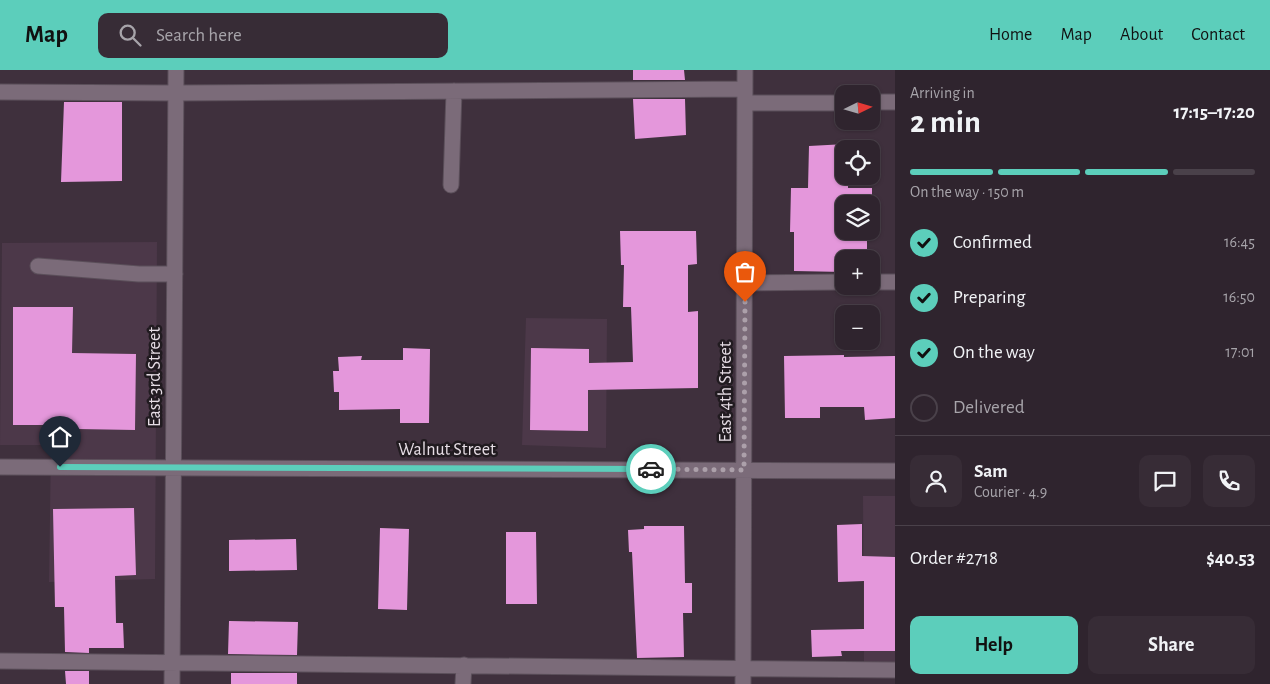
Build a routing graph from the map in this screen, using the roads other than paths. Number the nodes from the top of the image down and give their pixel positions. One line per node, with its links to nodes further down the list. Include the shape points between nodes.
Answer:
1 (176, 70): 5 (street, East 3rd Street)
2 (745, 70): 6 (street, East 4th Street)
3 (454, 91): 5 (street); 6 (street); 10 (street)
4 (0, 92): 5 (street)
5 (176, 93): 12 (street, East 3rd Street)
6 (745, 96): 7 (street); 16 (street, East 4th Street)
7 (835, 102)
8 (880, 102): 9 (street)
9 (895, 102)
10 (451, 185)
11 (38, 266): 12 (street)
12 (174, 274): 18 (street, East 3rd Street)
13 (835, 282): 16 (street)
14 (880, 282): 15 (street)
15 (895, 282)
16 (745, 283): 19 (street, East 4th Street)
17 (0, 467): 18 (street, Walnut Street)
18 (173, 468): 19 (street, Walnut Street); 22 (street, East 3rd Street)
19 (744, 470): 20 (street, Walnut Street); 24 (street, East 4th Street)
20 (895, 471)
21 (0, 661): 22 (street)
22 (172, 661): 23 (street); 26 (street, East 3rd Street)
23 (464, 665): 24 (street); 27 (street)
24 (743, 668): 25 (street); 28 (street, East 4th Street)
25 (895, 670)
26 (172, 684)
27 (463, 684)
28 (743, 684)

